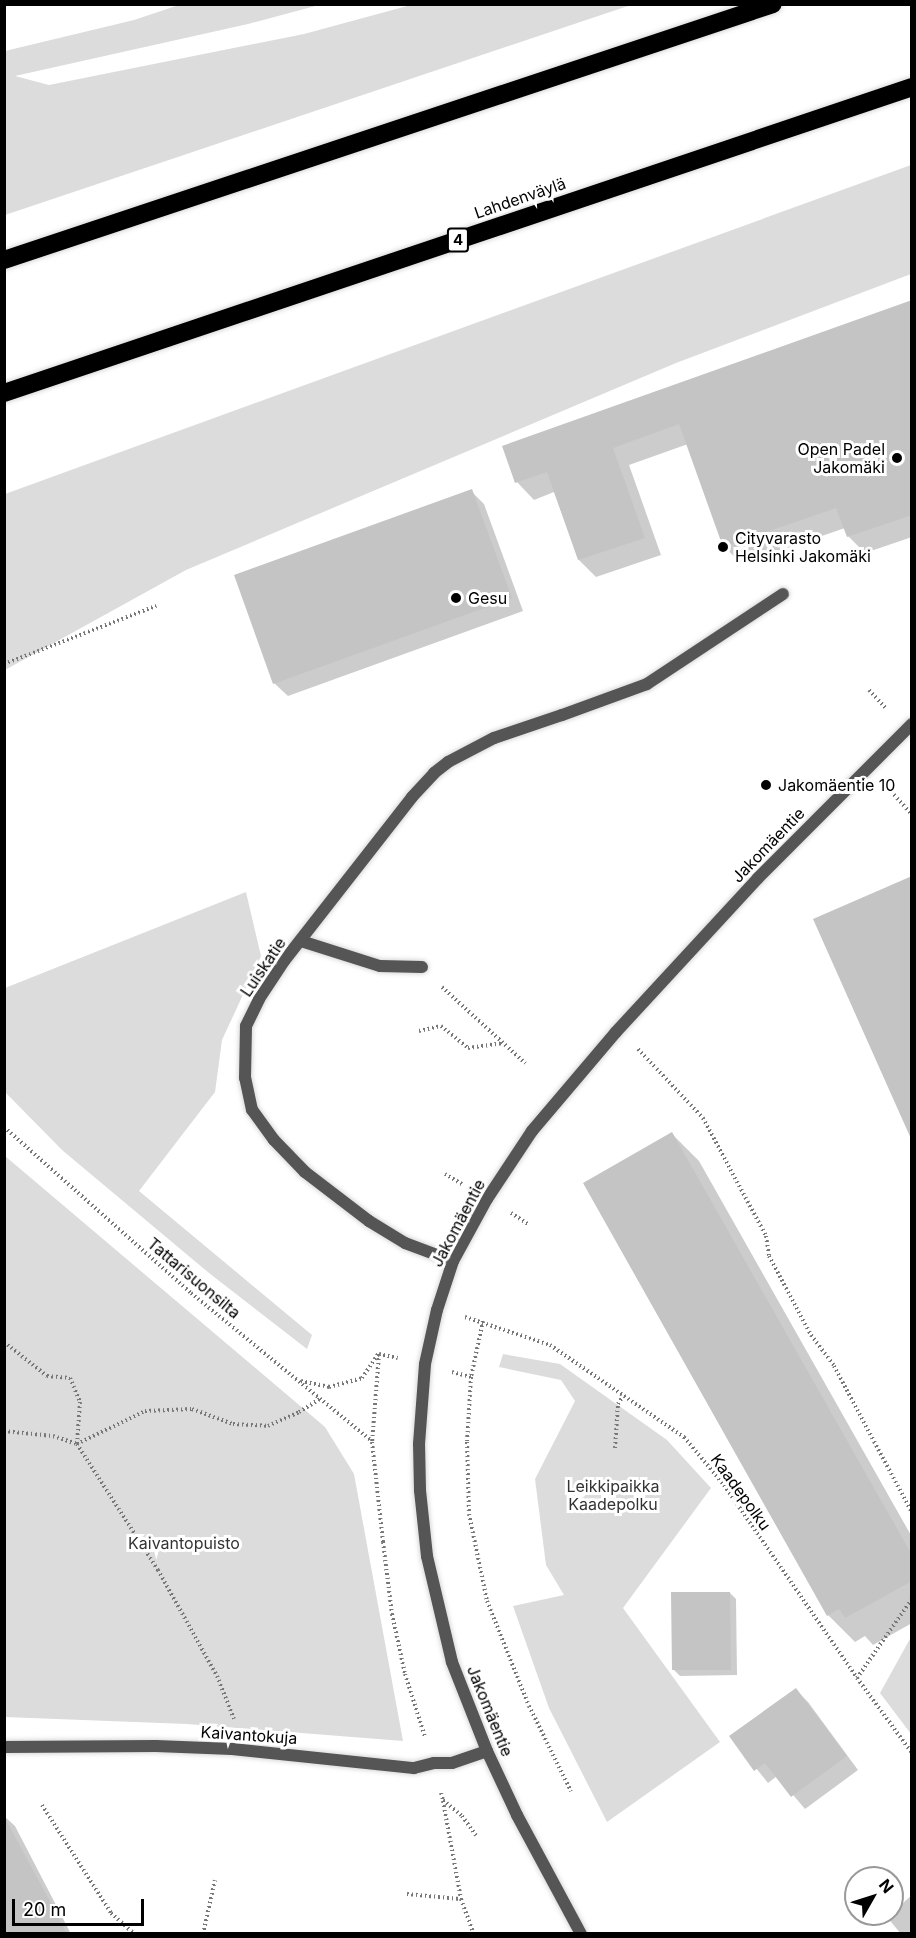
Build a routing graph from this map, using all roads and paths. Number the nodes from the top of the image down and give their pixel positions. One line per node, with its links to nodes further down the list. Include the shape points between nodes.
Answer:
1 (772, 4): 3 (highway)
2 (912, 87): 4 (highway, Lahdenväylä / 4)
3 (4, 260)
4 (4, 393)
5 (783, 594): 9 (street, Luiskatie, via 647,684 494,738 447,762 412,797)
6 (156, 606): 7 (path)
7 (4, 664)
8 (912, 724): 12 (street, Jakomäentie, via 758,878)
9 (301, 940): 10 (street, via 380,966); 16 (street, Luiskatie, via 259,999 246,1026 245,1078 252,1110 305,1172 352,1208 405,1243)
10 (422, 967): 13 (path)
11 (419, 1031): 13 (path, via 441,1026 468,1048)
12 (616, 1032): 16 (street, Jakomäentie, via 532,1131 487,1198); 25 (path, via 647,1057 703,1118 766,1236 769,1256 811,1335 834,1366)
13 (503, 1043): 14 (path)
14 (525, 1063)
15 (4, 1127): 18 (path, Tattarisuonsilta, via 191,1293)
16 (453, 1261): 30 (street, Jakomäentie, via 425,1364 420,1490 427,1556 452,1662)
17 (4, 1342): 23 (path, via 47,1376 70,1378 80,1402)
18 (299, 1380): 20 (path, Tattarisuonsilta); 22 (path, via 329,1387 362,1378 379,1354)
19 (623, 1396): 24 (path, via 618,1404); 27 (path, Kaadepolku, via 684,1437 717,1477); 33 (path, Kaadepolku, via 550,1345 483,1321 471,1377 467,1442 469,1514 487,1601 529,1706)
20 (321, 1398): 22 (path, Tattarisuonsilta); 23 (path, via 268,1426 233,1424 192,1409 146,1411)
21 (4, 1431): 23 (path, via 53,1436)
22 (372, 1442): 32 (path, via 392,1614 414,1705)
23 (76, 1444): 29 (path, via 158,1570 217,1676 237,1727)
24 (615, 1448)
25 (912, 1513)
26 (912, 1599): 27 (path)
27 (857, 1678): 31 (path, Kaadepolku)
28 (4, 1747): 29 (street, Kaivantokuja)
29 (232, 1749): 32 (street, Kaivantokuja, via 414,1768)
30 (487, 1751): 32 (street, Kaivantokuja, via 452,1763); 43 (street, Jakomäentie)
31 (912, 1753)
32 (434, 1762): 34 (path)
33 (571, 1791)
34 (443, 1800): 36 (path); 39 (path)
35 (42, 1805): 40 (path, via 111,1912)
36 (476, 1835)
37 (215, 1880): 41 (path)
38 (407, 1894): 39 (path)
39 (461, 1899): 42 (path)
40 (134, 1934)
41 (203, 1934)
42 (474, 1934)
43 (581, 1934)

